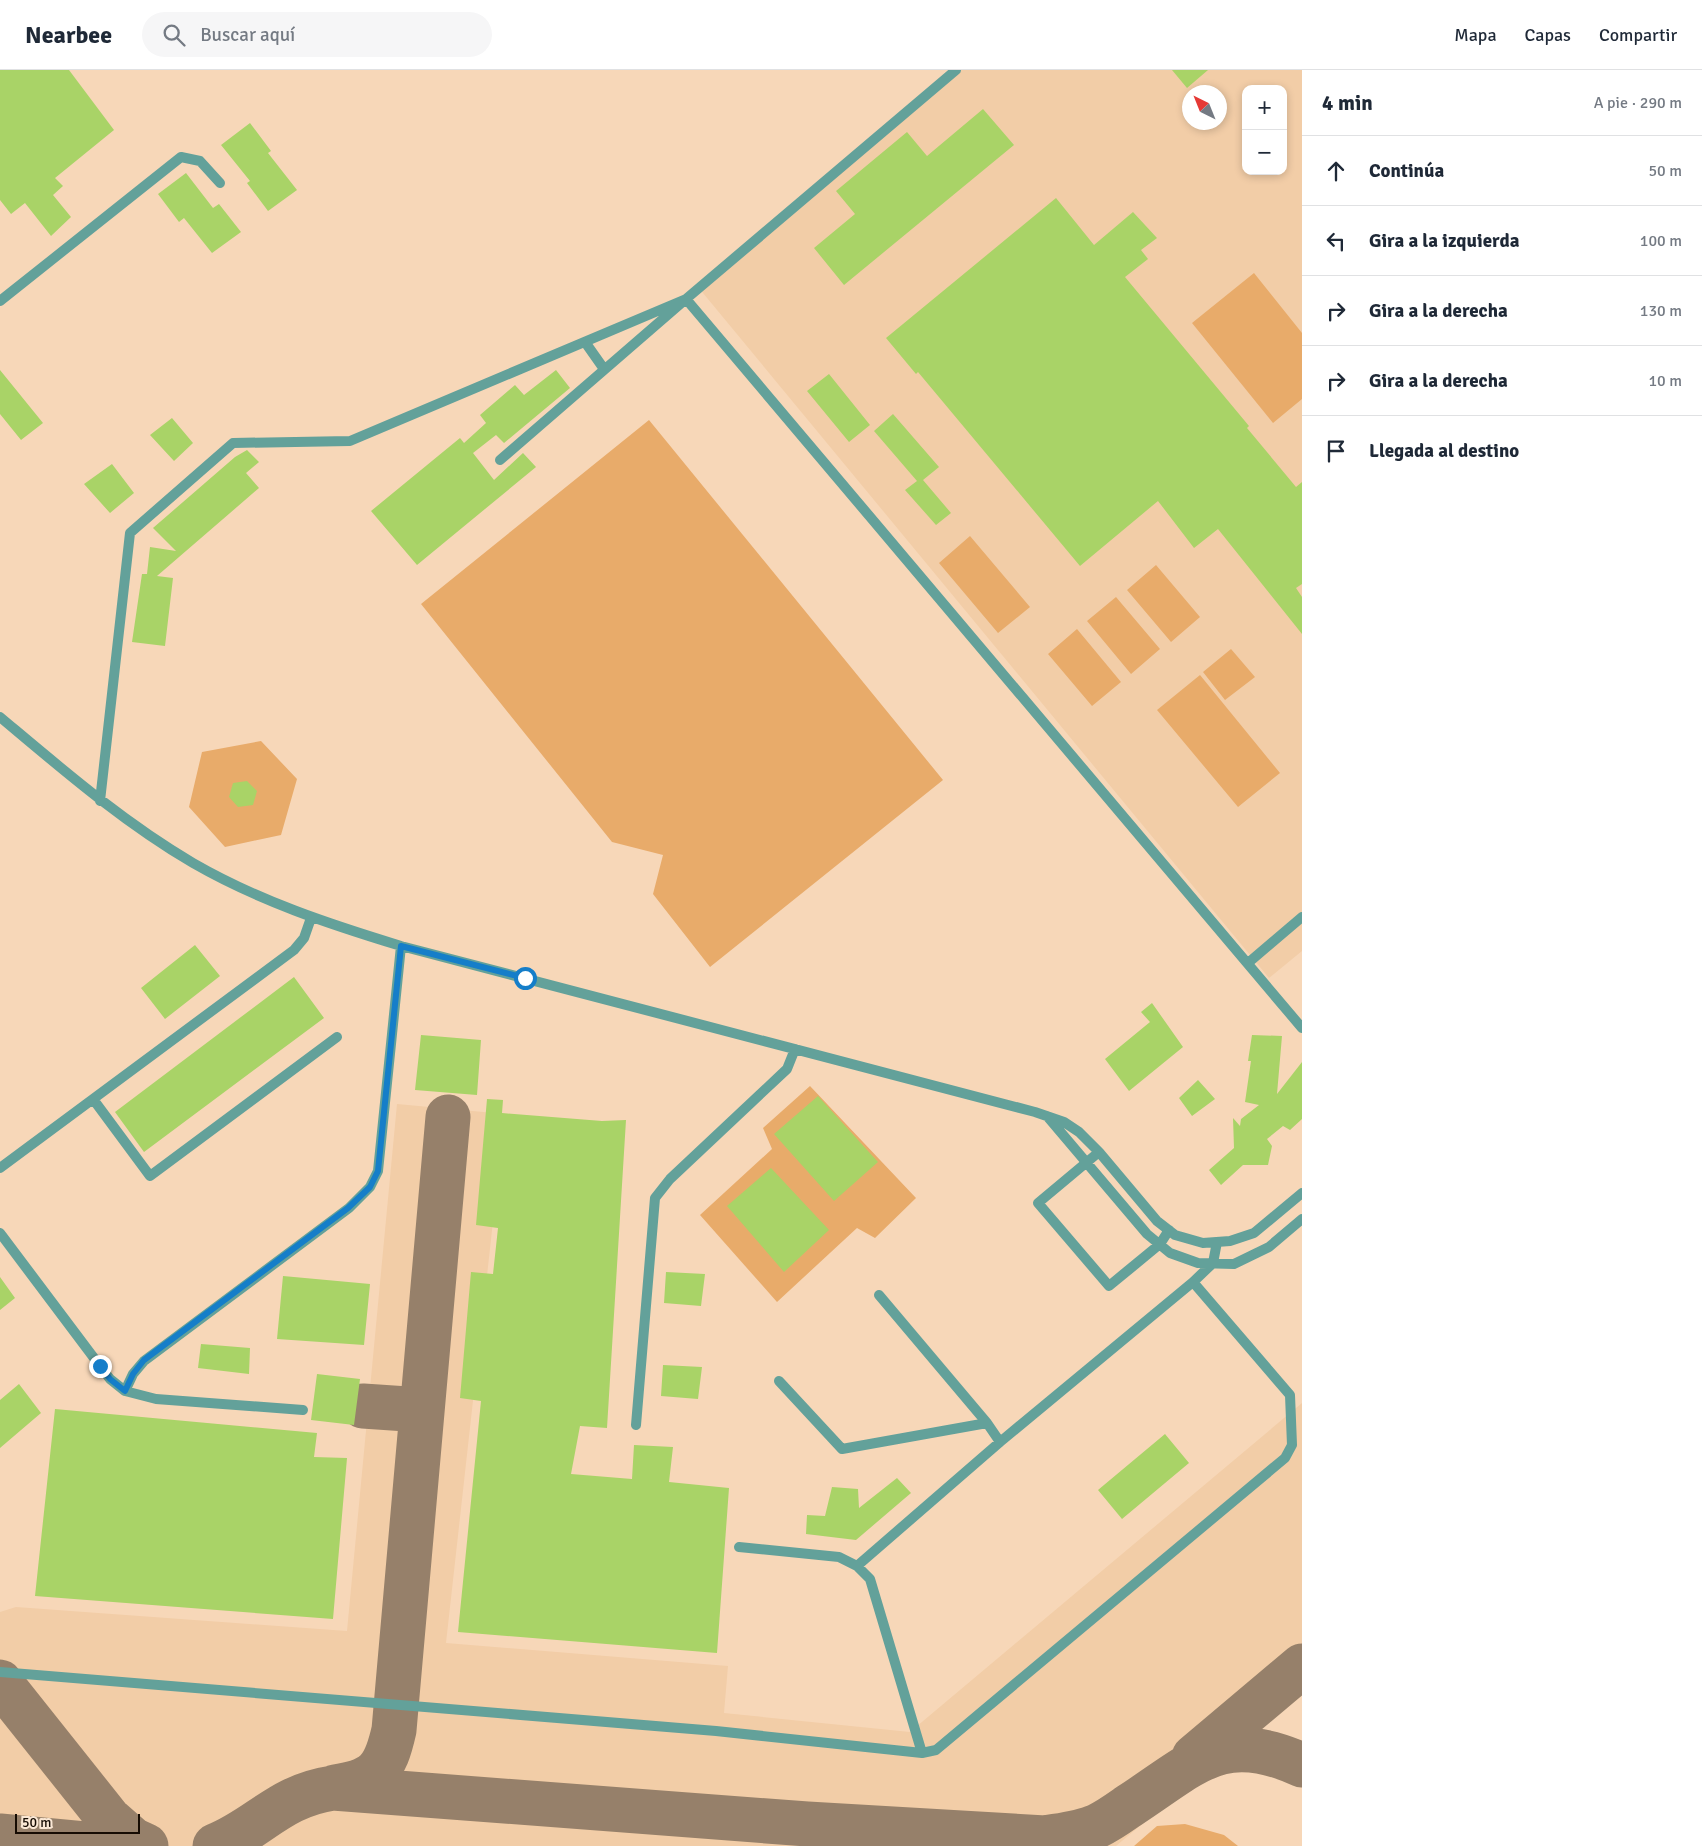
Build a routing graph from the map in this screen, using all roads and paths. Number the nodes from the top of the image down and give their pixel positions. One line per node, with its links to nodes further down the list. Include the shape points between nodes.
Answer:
1 (956, 70): 3 (lane)
2 (220, 183): 4 (lane, via 200,161 180,157)
3 (686, 299): 5 (lane); 6 (lane); 13 (lane)
4 (0, 301)
5 (585, 342): 6 (lane); 9 (lane, via 350,441 233,443 130,533)
6 (604, 369): 7 (lane)
7 (500, 460)
8 (0, 717): 9 (lane)
9 (100, 800): 10 (lane, via 194,864)
10 (311, 918): 12 (lane); 17 (lane, via 304,938 294,950)
11 (1302, 918): 13 (lane)
12 (401, 946): 16 (lane); 32 (lane, via 378,1171 370,1187 348,1208 144,1360)
13 (1248, 964): 14 (lane)
14 (1302, 1028)
15 (337, 1037): 17 (lane, via 150,1176)
16 (795, 1049): 18 (lane); 35 (lane, via 787,1068 654,1198)
17 (92, 1099): 21 (lane)
18 (1046, 1116): 19 (lane, via 1079,1132); 20 (lane)
19 (1100, 1152): 20 (lane); 24 (lane, via 1157,1221)
20 (1086, 1162): 27 (lane, via 1147,1234); 27 (lane, via 1038,1203 1109,1286)
21 (0, 1168)
22 (1302, 1193): 26 (lane, via 1254,1233)
23 (1302, 1219): 28 (lane, via 1269,1247 1234,1264)
24 (1169, 1230): 26 (lane, via 1175,1235 1203,1243); 27 (lane)
25 (0, 1233): 32 (lane, via 110,1379)
26 (1218, 1242): 28 (lane)
27 (1160, 1244): 28 (lane, via 1170,1253 1198,1263)
28 (1213, 1264): 29 (lane)
29 (1193, 1282): 36 (lane); 40 (lane, via 1290,1395 1292,1445 1285,1458 936,1750)
30 (879, 1295): 34 (lane)
31 (779, 1381): 34 (lane, via 842,1449)
32 (125, 1391): 33 (lane, via 156,1399)
33 (303, 1410)
34 (987, 1423): 36 (lane)
35 (636, 1425)
36 (1000, 1442): 38 (lane)
37 (739, 1547): 38 (lane, via 839,1557)
38 (857, 1566): 40 (lane, via 870,1579)
39 (0, 1672): 40 (lane, via 716,1731)
40 (922, 1753)

